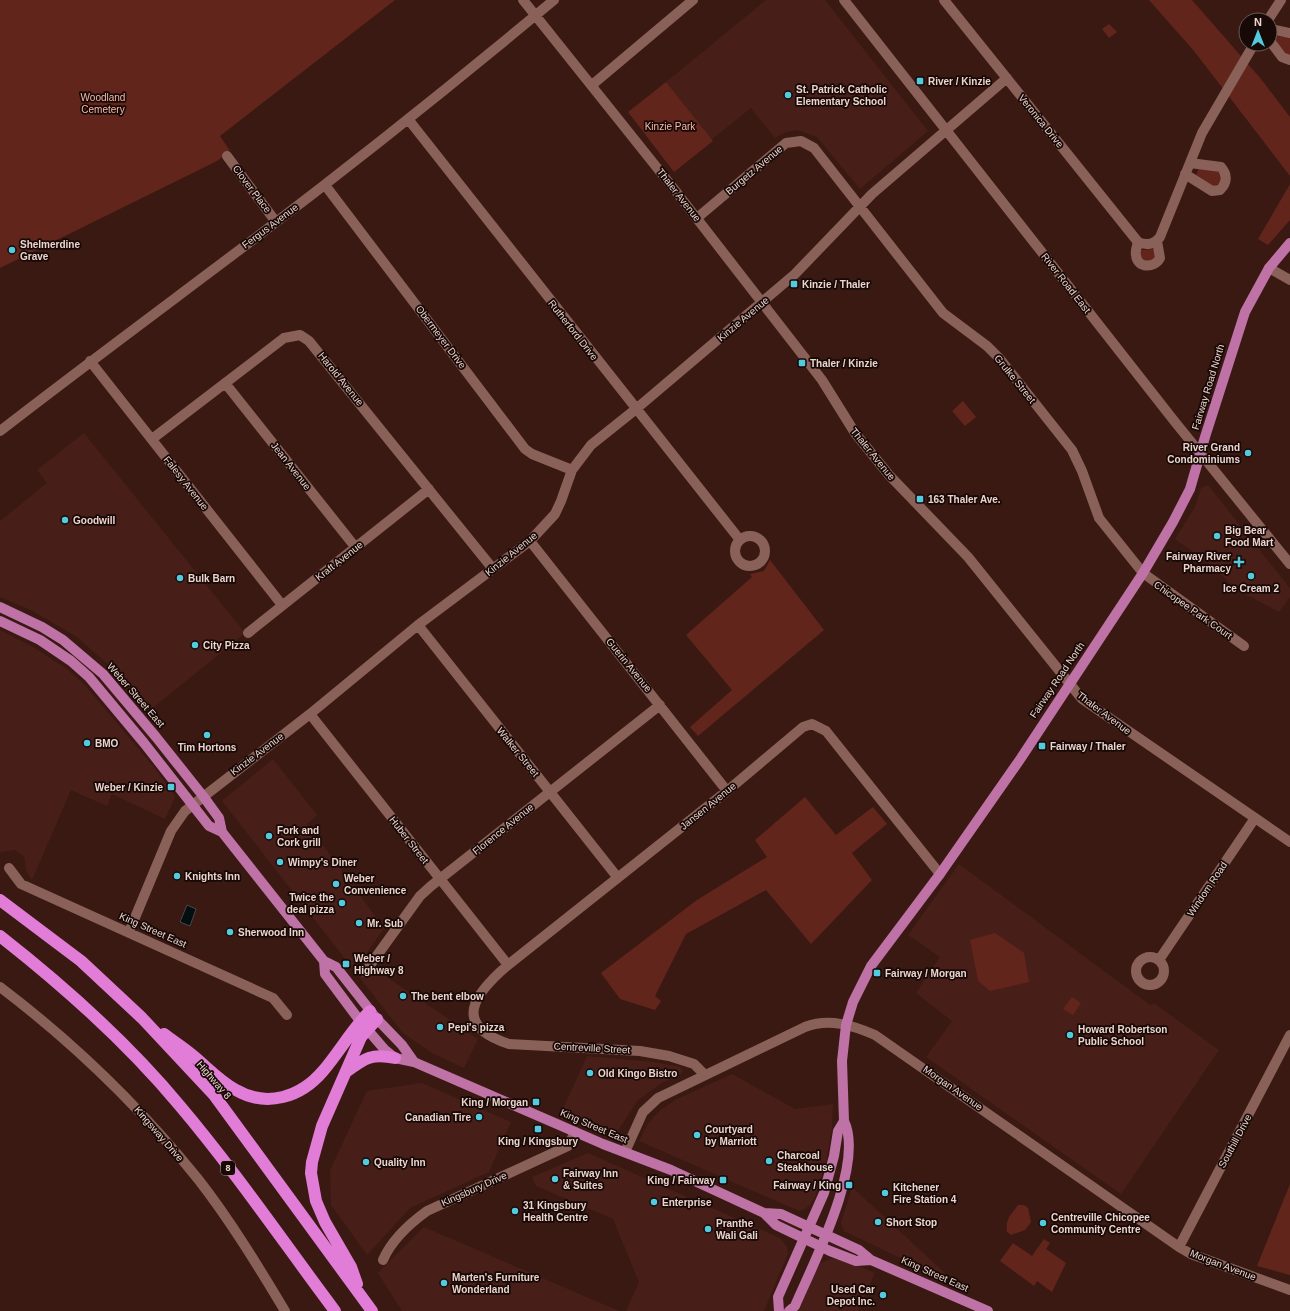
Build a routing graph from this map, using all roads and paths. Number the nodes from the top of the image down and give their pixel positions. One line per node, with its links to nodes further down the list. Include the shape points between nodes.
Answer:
1 (523, 0): 8 (street, Thaler Avenue)
2 (554, 0): 8 (street, Fergus Avenue)
3 (693, 0): 15 (street)
4 (844, 0): 17 (street, River Road East)
5 (944, 0): 14 (street, Veronica Drive)
6 (1281, 0): 7 (street)
7 (1273, 12)
8 (536, 15): 15 (street, Thaler Avenue); 16 (street, Fergus Avenue)
9 (1278, 30): 10 (street)
10 (1290, 32)
11 (1249, 52): 19 (street, via 1202,133)
12 (1278, 52): 13 (street, via 1282,57)
13 (1290, 60)
14 (1007, 78): 17 (street, Kinzie Avenue); 26 (street, Veronica Drive)
15 (592, 85): 23 (street, Thaler Avenue)
16 (408, 119): 21 (street, Fergus Avenue); 33 (street, Rutherford Drive)
17 (947, 130): 22 (street, Kinzie Avenue); 36 (street, River Road East)
18 (227, 156): 24 (street, Clover Place)
19 (1190, 163): 20 (street); 20 (street, via 1222,167 1226,176 1224,184 1218,191 1210,191)
20 (1185, 174): 25 (street)
21 (325, 185): 24 (street, Fergus Avenue); 37 (street, Obermeyer Drive, via 525,449)
22 (859, 207): 23 (street, Burgetz Avenue, via 814,148 793,141 779,147); 30 (street, Kinzie Avenue, via 812,258); 44 (street, Grulke Street, via 943,312 1000,359 1072,450 1099,518)
23 (697, 218): 30 (street, Thaler Avenue)
24 (276, 222): 31 (street, Fergus Avenue)
25 (1157, 241): 26 (street, via 1148,244); 26 (street, via 1160,258 1157,263 1150,266 1142,265 1137,259)
26 (1138, 242)
27 (1290, 243): 28 (main road, Fairway Road North)
28 (1269, 268): 29 (street); 36 (main road, Fairway Road North, via 1245,312)
29 (1290, 280)
30 (762, 303): 33 (street, Kinzie Avenue); 51 (street, Thaler Avenue, via 822,380 855,433 889,475 968,557)
31 (90, 361): 34 (street, Fergus Avenue); 35 (street, Falesy Avenue)
32 (226, 383): 35 (street, Harold Avenue); 38 (street, Harold Avenue, via 284,338 300,335 310,341); 41 (street, Jean Avenue)
33 (636, 409): 37 (street, Kinzie Avenue, via 591,445); 39 (street, Rutherford Drive)
34 (0, 431)
35 (152, 439): 45 (street, Falesy Avenue)
36 (1200, 452): 42 (street, River Road East); 44 (main road, Fairway Road North, via 1190,489)
37 (572, 470): 40 (street, Kinzie Avenue, via 554,514)
38 (429, 489): 41 (street, Kraft Avenue); 43 (street, Harold Avenue)
39 (740, 540)
40 (530, 541): 43 (street, Kinzie Avenue); 52 (street, Guerin Avenue)
41 (356, 548): 45 (street, Kraft Avenue)
42 (1290, 564)
43 (493, 569): 48 (street, Kinzie Avenue)
44 (1143, 573): 50 (street, Chicopee Park Court); 51 (main road, Fairway Road North)
45 (282, 605): 49 (street, Kraft Avenue)
46 (0, 607): 56 (main road, Weber Street East, via 42,627 88,659 148,727)
47 (0, 621): 57 (main road, Weber Street East, via 40,640 89,677)
48 (418, 625): 53 (street, Kinzie Avenue); 55 (street, Walker Street)
49 (248, 633)
50 (1244, 646)
51 (1070, 684): 58 (street, Thaler Avenue, via 1082,699); 62 (main road, Fairway Road North)
52 (660, 705): 54 (street, Guerin Avenue); 55 (street, Florence Avenue)
53 (310, 714): 56 (street, Kinzie Avenue); 64 (street, Huber Street)
54 (727, 791): 62 (street, Jansen Avenue, via 803,727 812,724 826,731); 63 (street, Jansen Avenue)
55 (550, 792): 63 (street, Walker Street); 64 (street, Florence Avenue)
56 (202, 796): 57 (street, Kinzie Avenue); 59 (main road, Weber Street East, via 219,818)
57 (192, 804): 59 (main road, Weber Street East, via 209,826); 66 (street, Kinzie Avenue, via 172,831)
58 (1255, 818): 60 (street, Thaler Avenue); 68 (street, Windom Road)
59 (222, 832): 69 (main road, Weber Street East)
60 (1290, 842)
61 (9, 868): 66 (street, King Street East, via 21,884)
62 (940, 874): 77 (main road, Fairway Road North, via 871,966 853,1002)
63 (618, 878): 70 (street, Jansen Avenue)
64 (440, 880): 70 (street, Huber Street); 71 (street, Florence Avenue, via 420,896)
65 (0, 900): 75 (highway, Highway 8, via 81,961)
66 (129, 932): 73 (street, King Street East, via 273,998)
67 (0, 936): 98 (highway, 8, via 96,1017 180,1105)
68 (1159, 960)
69 (324, 961): 74 (main road, Weber Street East, via 336,967); 76 (main road, King Street East, via 325,974)
70 (508, 965): 78 (street, Jansen Avenue, via 494,978 474,1004 473,1013)
71 (365, 972)
72 (0, 987): 97 (street, Kingsway Drive, via 66,1040 138,1109 198,1180 256,1263)
73 (287, 1015)
74 (373, 1015): 76 (highway); 81 (main road, via 402,1045)
75 (142, 1018): 76 (highway, via 236,1090 258,1098 270,1099 284,1098 309,1084 323,1072); 96 (highway, Highway 8, via 214,1095)
76 (364, 1025): 80 (main road, King Street East, via 379,1044); 82 (highway)
77 (846, 1025): 83 (street, Morgan Avenue, via 816,1023); 84 (main road, Fairway Road North, via 842,1061); 92 (street, Morgan Avenue, via 875,1035)
78 (478, 1028): 83 (street, Centreville Street, via 509,1044 640,1051 669,1056 694,1064)
79 (1290, 1035): 92 (street, Southill Drive)
80 (395, 1058): 81 (main road, King Street East); 82 (highway, via 372,1056)
81 (414, 1062): 85 (main road, King Street East)
82 (346, 1072): 96 (highway, via 317,1140 312,1173 316,1201 351,1267)
83 (705, 1075): 86 (street, Morgan Avenue, via 649,1104)
84 (844, 1121): 88 (main road, Fairway Road North, via 838,1130 824,1193); 89 (main road, Fairway Road North, via 849,1131 846,1168 838,1202)
85 (575, 1132): 86 (main road, King Street East); 93 (street, Kingsbury Drive, via 568,1146 427,1211 414,1220 394,1241)
86 (625, 1152): 87 (main road, King Street East, via 671,1170)
87 (764, 1213): 88 (main road, King Street East, via 781,1214); 90 (main road, King Street East, via 776,1225)
88 (809, 1228): 89 (main road, King Street East); 90 (main road, Fairway Road North)
89 (826, 1235): 91 (main road, Fairway Road North); 94 (main road, King Street East, via 859,1250)
90 (804, 1238): 91 (main road, King Street East); 100 (main road, Fairway Road North, via 778,1297)
91 (821, 1246): 94 (main road, King Street East, via 856,1261); 101 (main road, Fairway Road North, via 794,1306)
92 (1179, 1247): 95 (street, Morgan Avenue, via 1191,1254)
93 (383, 1260)
94 (871, 1260): 102 (main road, King Street East)
95 (1290, 1290)
96 (361, 1296): 99 (highway, Highway 8)
97 (285, 1311)
98 (335, 1311)
99 (372, 1311)
100 (778, 1311)
101 (789, 1311)
102 (988, 1311)

